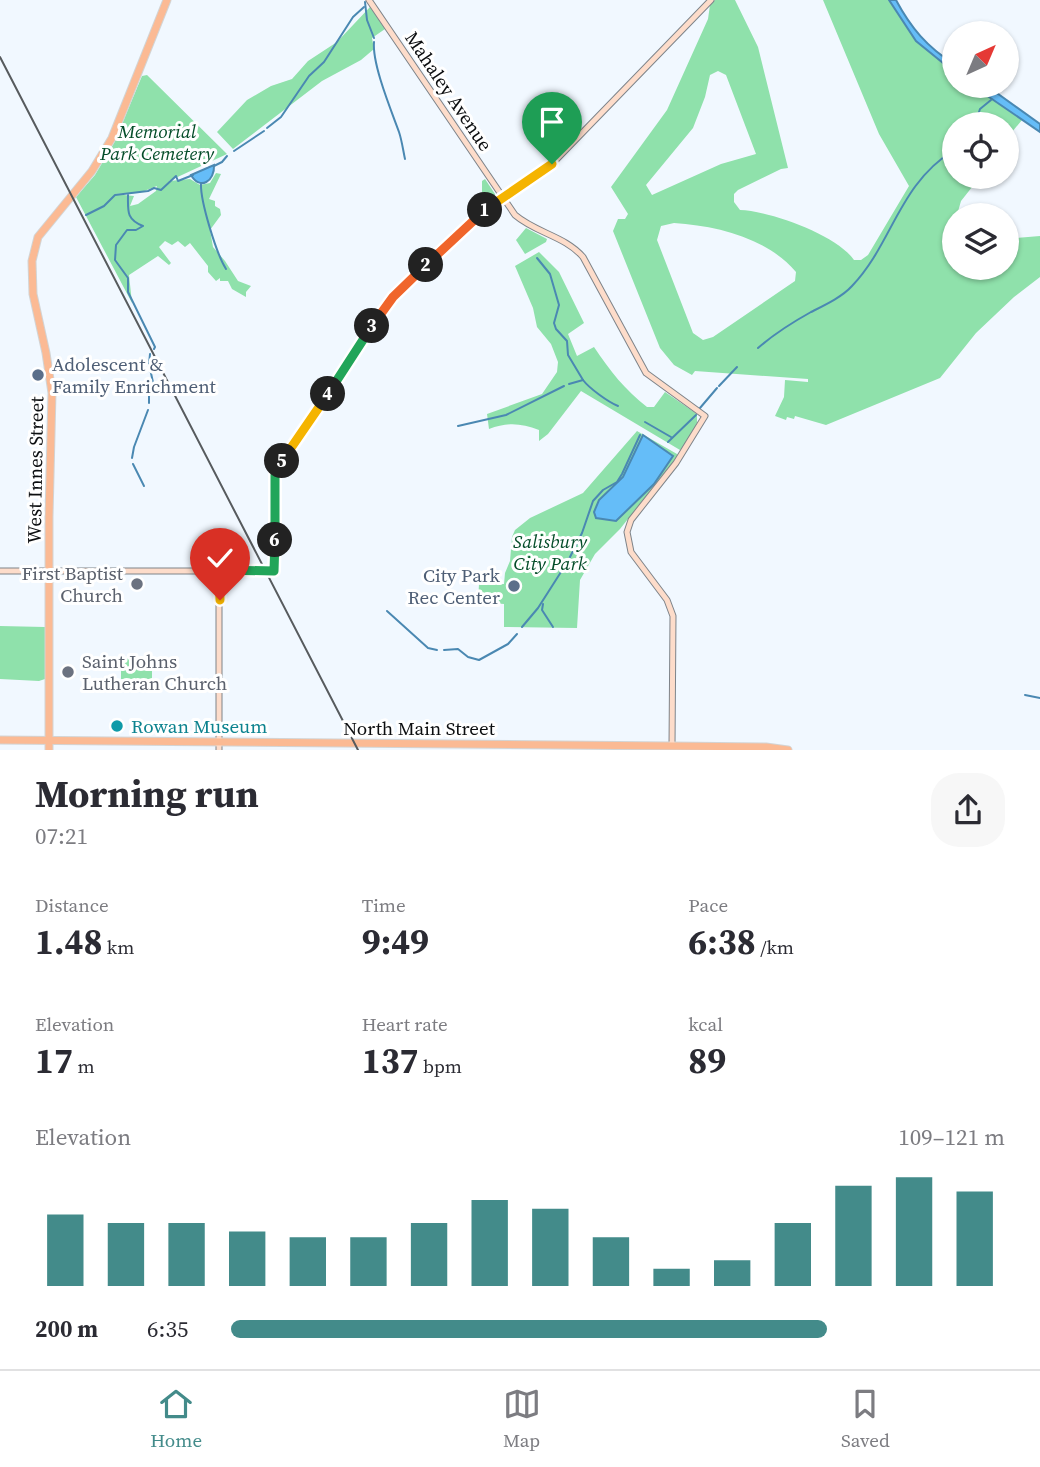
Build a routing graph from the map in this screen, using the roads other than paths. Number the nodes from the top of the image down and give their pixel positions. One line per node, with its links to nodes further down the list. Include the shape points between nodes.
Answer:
1 (167, 0): 7 (main road, West Innes Street, via 108,146 45,231 31,269 52,393)
2 (369, 0): 4 (street, Mahaley Avenue)
3 (711, 0): 4 (street, via 552,164)
4 (502, 199): 5 (street, via 477,217 388,303 283,460 275,475 274,571); 11 (street, Mahaley Avenue, via 530,226 576,248 646,373 705,416 629,524 627,536 630,549 667,600 673,616)
5 (219, 570): 7 (street); 10 (street)
6 (0, 571): 7 (street)
7 (50, 572): 9 (main road, West Innes Street)
8 (0, 740): 9 (main road, North Main Street)
9 (49, 740): 10 (main road, North Main Street); 12 (main road, West Innes Street)
10 (219, 746): 11 (main road, North Main Street)
11 (672, 746): 13 (main road, North Main Street)
12 (49, 750)
13 (788, 750)

